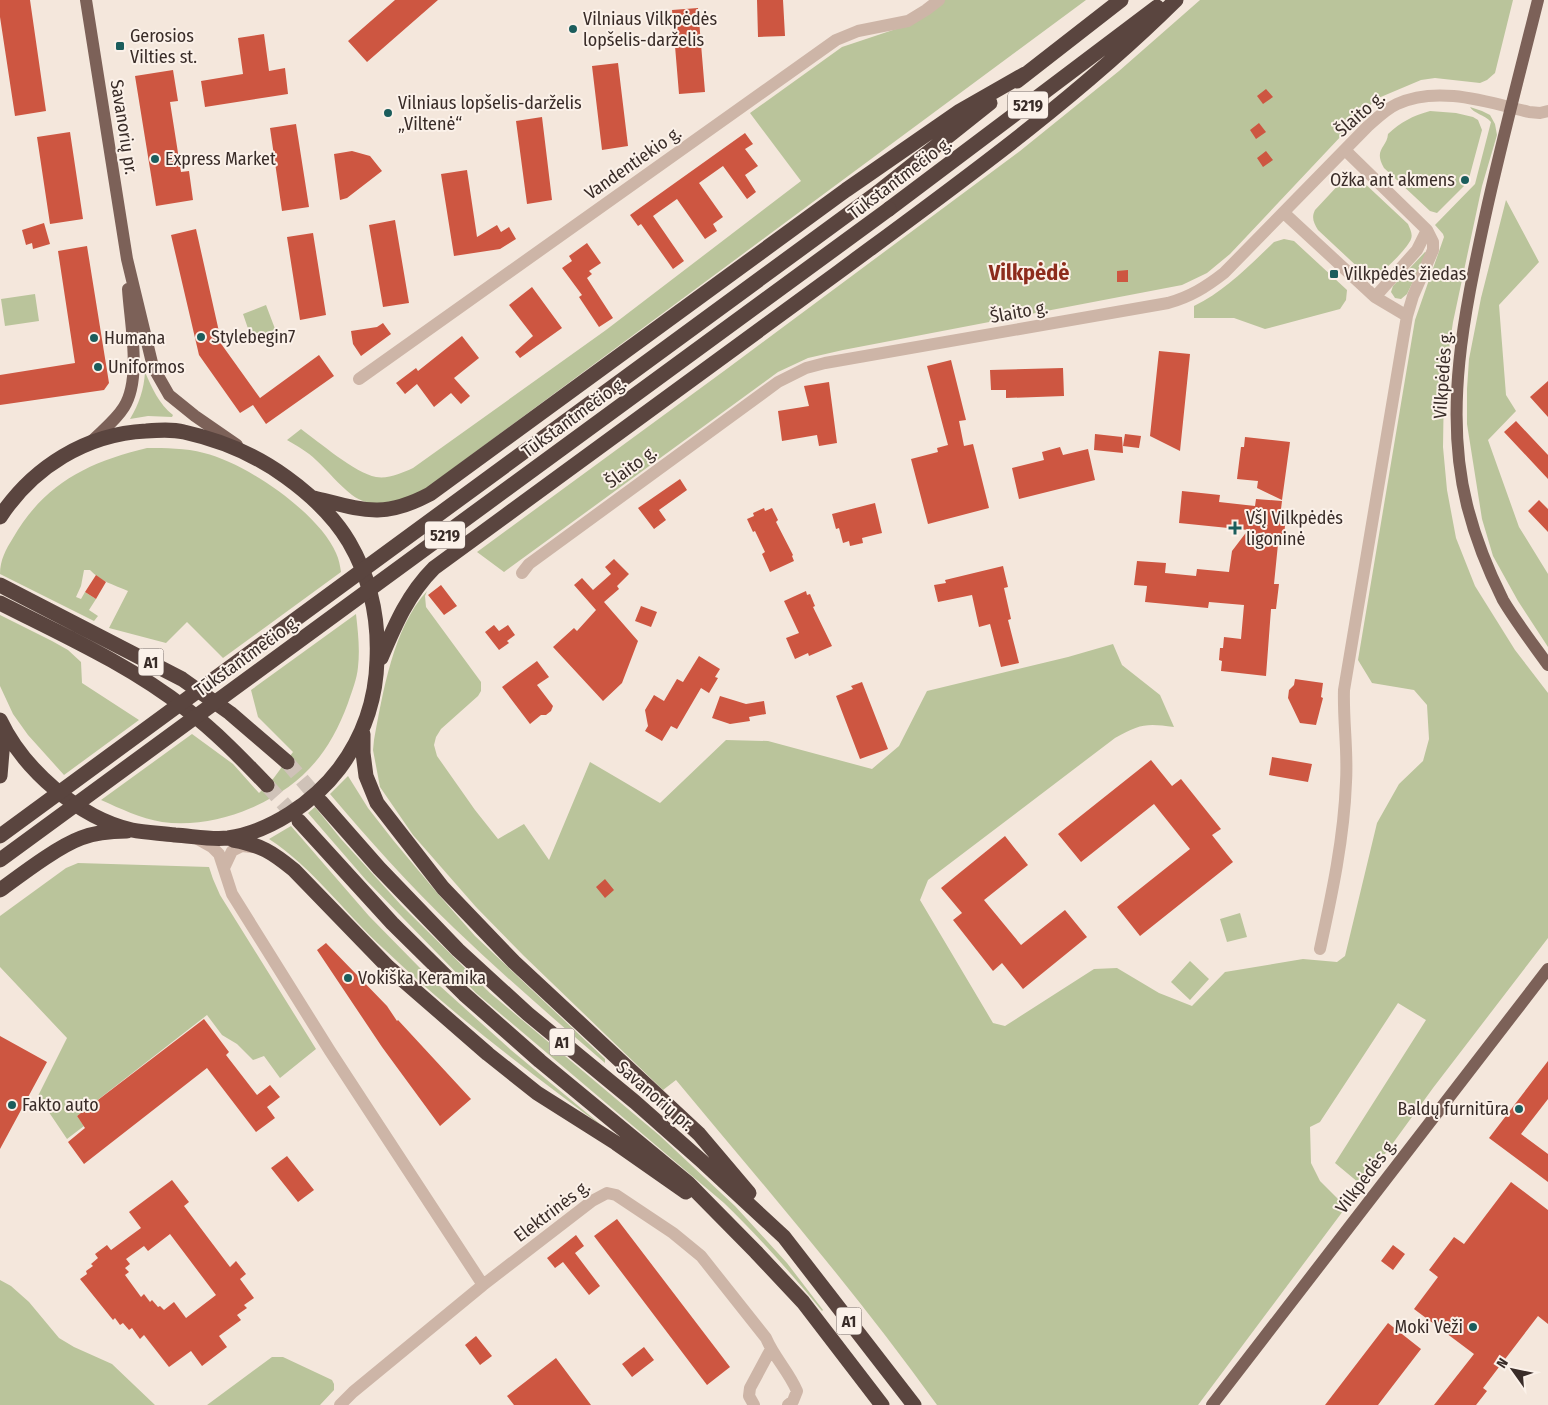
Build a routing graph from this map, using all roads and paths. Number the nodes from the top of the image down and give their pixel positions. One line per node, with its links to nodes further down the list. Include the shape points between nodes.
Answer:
1 (86, 0): 13 (main road, Savanorių pr.)
2 (939, 0): 16 (street, Vandentiekio g., via 908,21 858,31 836,40)
3 (1121, 0): 7 (highway, Tūkstantmečio g. / 5219)
4 (1166, 0): 40 (highway, Tūkstantmečio g. / 5219, bridge, via 889,209)
5 (1176, 0): 27 (highway, via 1107,65 959,182 434,568 400,614)
6 (1538, 0): 8 (main road, Vilkpėdės g.)
7 (1025, 74): 21 (highway, via 960,111 853,184 430,494 413,503 384,510 360,509); 36 (highway, Tūkstantmečio g. / 5219, bridge, via 878,193)
8 (1511, 108): 9 (street, via 1540,113); 10 (street, Šlaito g., via 1440,95 1412,98 1383,113); 26 (main road, Vilkpėdės g., via 1465,317 1458,368 1458,437 1466,504 1476,535 1504,600)
9 (1548, 111)
10 (1345, 150): 11 (street, Šlaito g.); 12 (street)
11 (1284, 213): 14 (street); 23 (street, Šlaito g., via 1224,273 1183,299 1075,321 826,363 800,371 771,387 529,564)
12 (1427, 230): 14 (street, via 1417,250); 15 (street, via 1433,250)
13 (127, 259): 17 (main road, Savanorių pr., via 133,378 125,406); 18 (main road, Savanorių pr., via 153,367 169,395)
14 (1375, 297): 15 (street)
15 (1408, 316): 43 (street, via 1344,690 1344,815)
16 (359, 379)
17 (92, 441): 18 (highway, via 139,431 182,432 221,443); 19 (highway, via 57,460)
18 (262, 461): 21 (highway)
19 (29, 481): 20 (highway); 22 (highway)
20 (0, 498)
21 (314, 498): 27 (highway, via 348,540 361,564 376,615)
22 (0, 517)
23 (522, 573)
24 (0, 585): 30 (highway, A1, via 182,679 230,713)
25 (0, 603): 32 (highway, A1, via 100,654 158,689 216,734)
26 (1548, 665)
27 (377, 669): 29 (highway)
28 (2, 724): 31 (highway); 35 (highway, via 47,783 94,815)
29 (363, 730): 38 (highway, via 332,779 307,802 256,830); 46 (highway, via 366,776 377,804 443,888 521,969 698,1134)
30 (287, 762)
31 (0, 776)
32 (266, 785)
33 (321, 802): 46 (highway, Savanorių pr. / A1, via 416,908 494,984 698,1157)
34 (299, 821): 45 (highway, A1, via 392,923 464,994 688,1183)
35 (132, 830): 37 (highway); 42 (highway, via 98,833 67,844)
36 (0, 836)
37 (193, 836): 38 (highway); 41 (street, via 219,854)
38 (225, 838): 39 (highway)
39 (263, 848): 41 (street, via 236,848 229,854); 45 (highway, via 294,870 388,967 515,1076)
40 (0, 860)
41 (224, 868): 47 (street, via 226,880 242,911)
42 (0, 890)
43 (1320, 949)
44 (1548, 968): 54 (main road, Vilkpėdės g.)
45 (713, 1209): 52 (highway, A1, via 803,1302)
46 (784, 1237): 53 (highway, Savanorių pr. / A1)
47 (483, 1285): 48 (street, Elektrinės g., via 592,1201 607,1193 616,1195 673,1233 701,1256 766,1338); 49 (street, Elektrinės g.)
48 (771, 1349): 50 (street, via 750,1388 749,1396); 51 (street, Elektrinės g., via 797,1391)
49 (340, 1405)
50 (754, 1405)
51 (788, 1405)
52 (882, 1405)
53 (914, 1405)
54 (1212, 1405)

